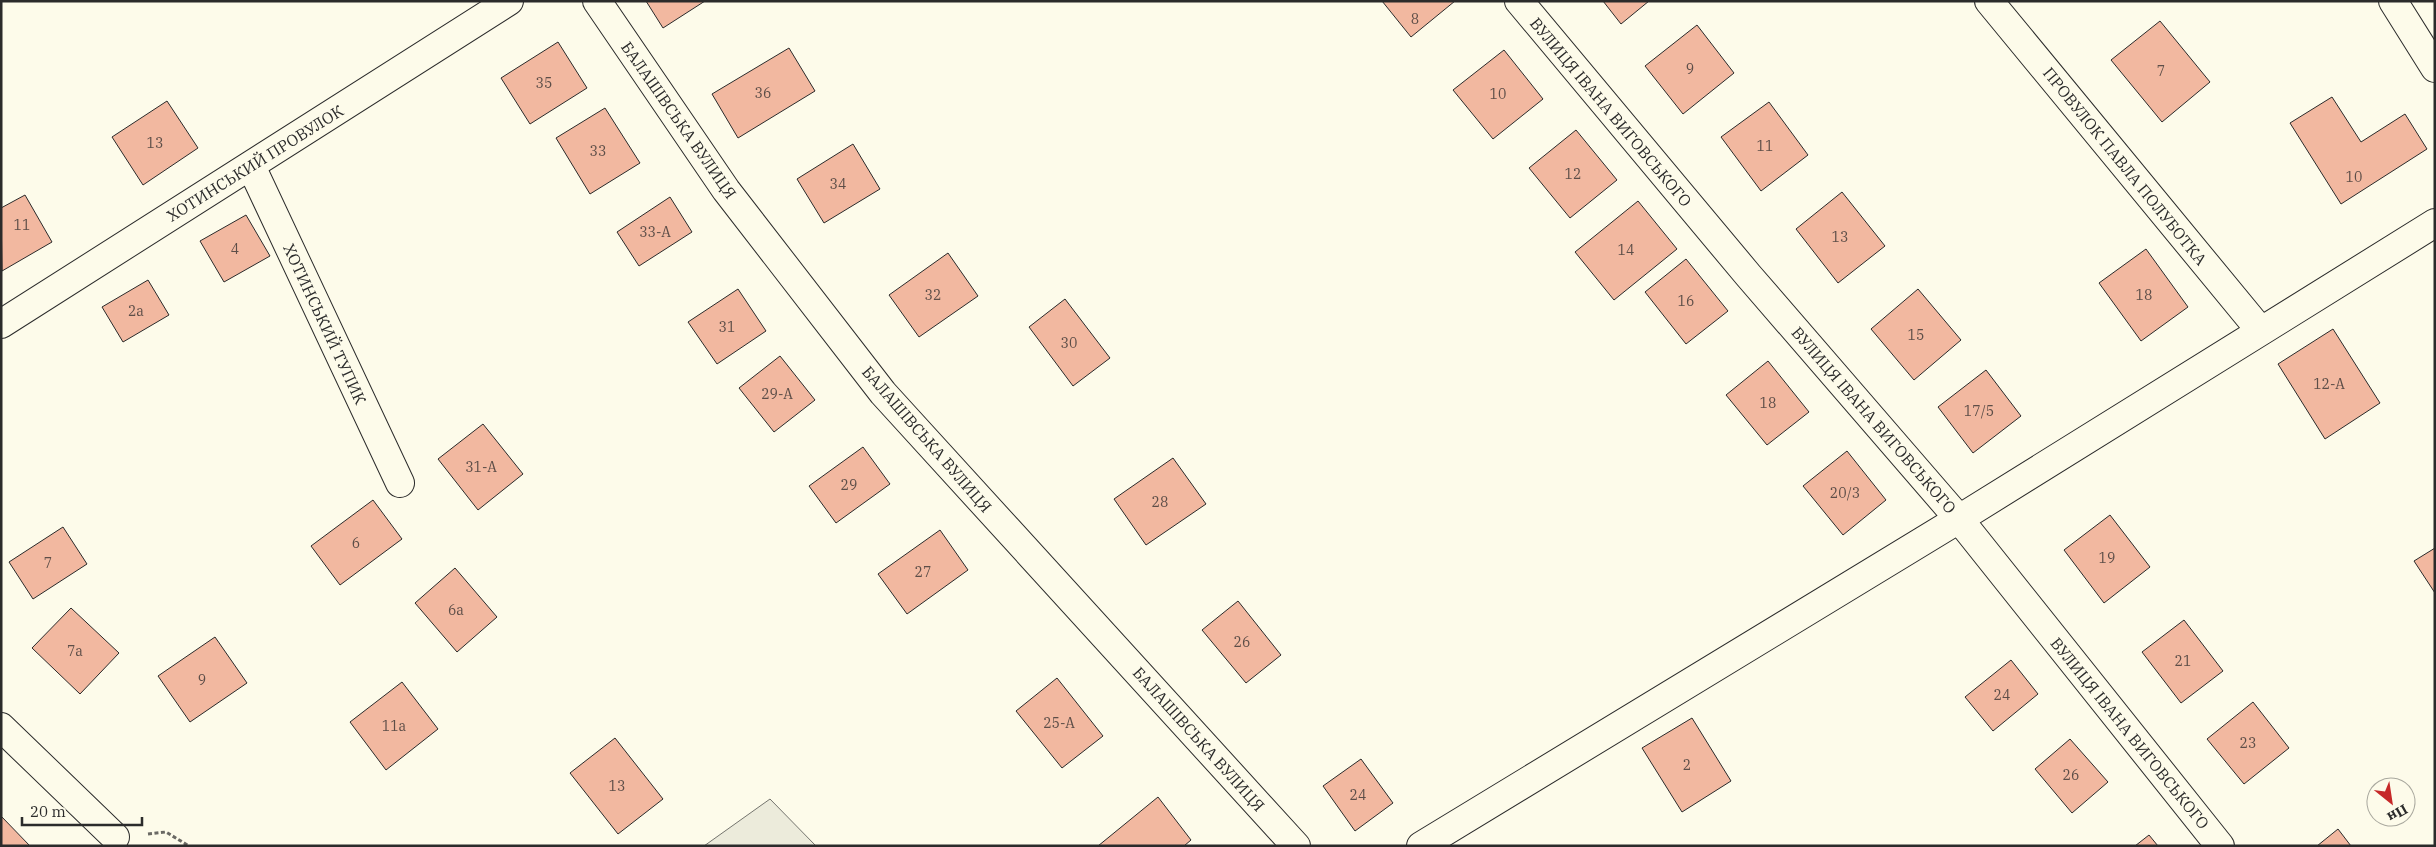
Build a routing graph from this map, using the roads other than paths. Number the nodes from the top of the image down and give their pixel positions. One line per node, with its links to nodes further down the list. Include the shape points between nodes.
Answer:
1 (509, 1): 7 (street, ХОТИНСЬКИЙ ПРОВУЛОК)
2 (597, 1): 15 (street, БАЛАШІВСЬКА ВУЛИЦЯ, via 726,190 883,393)
3 (1519, 1): 12 (street, ВУЛИЦЯ ІВАНА ВИГОВСЬКОГО, via 1748,275)
4 (1989, 1): 10 (street, ПРОВУЛОК ПАВЛА ПОЛУБОТКА)
5 (2393, 1): 6 (street)
6 (2435, 68)
7 (251, 166): 9 (street, ХОТИНСЬКИЙ ПРОВУЛОК); 11 (street, ХОТИНСЬКИЙ ТУПИК)
8 (2435, 222): 10 (street)
9 (1, 324)
10 (2260, 330): 12 (street)
11 (400, 483)
12 (1959, 519): 16 (street); 17 (street, ВУЛИЦЯ ІВАНА ВИГОВСЬКОГО)
13 (1, 727): 14 (street)
14 (115, 837)
15 (1296, 846)
16 (1421, 846)
17 (2220, 846)

